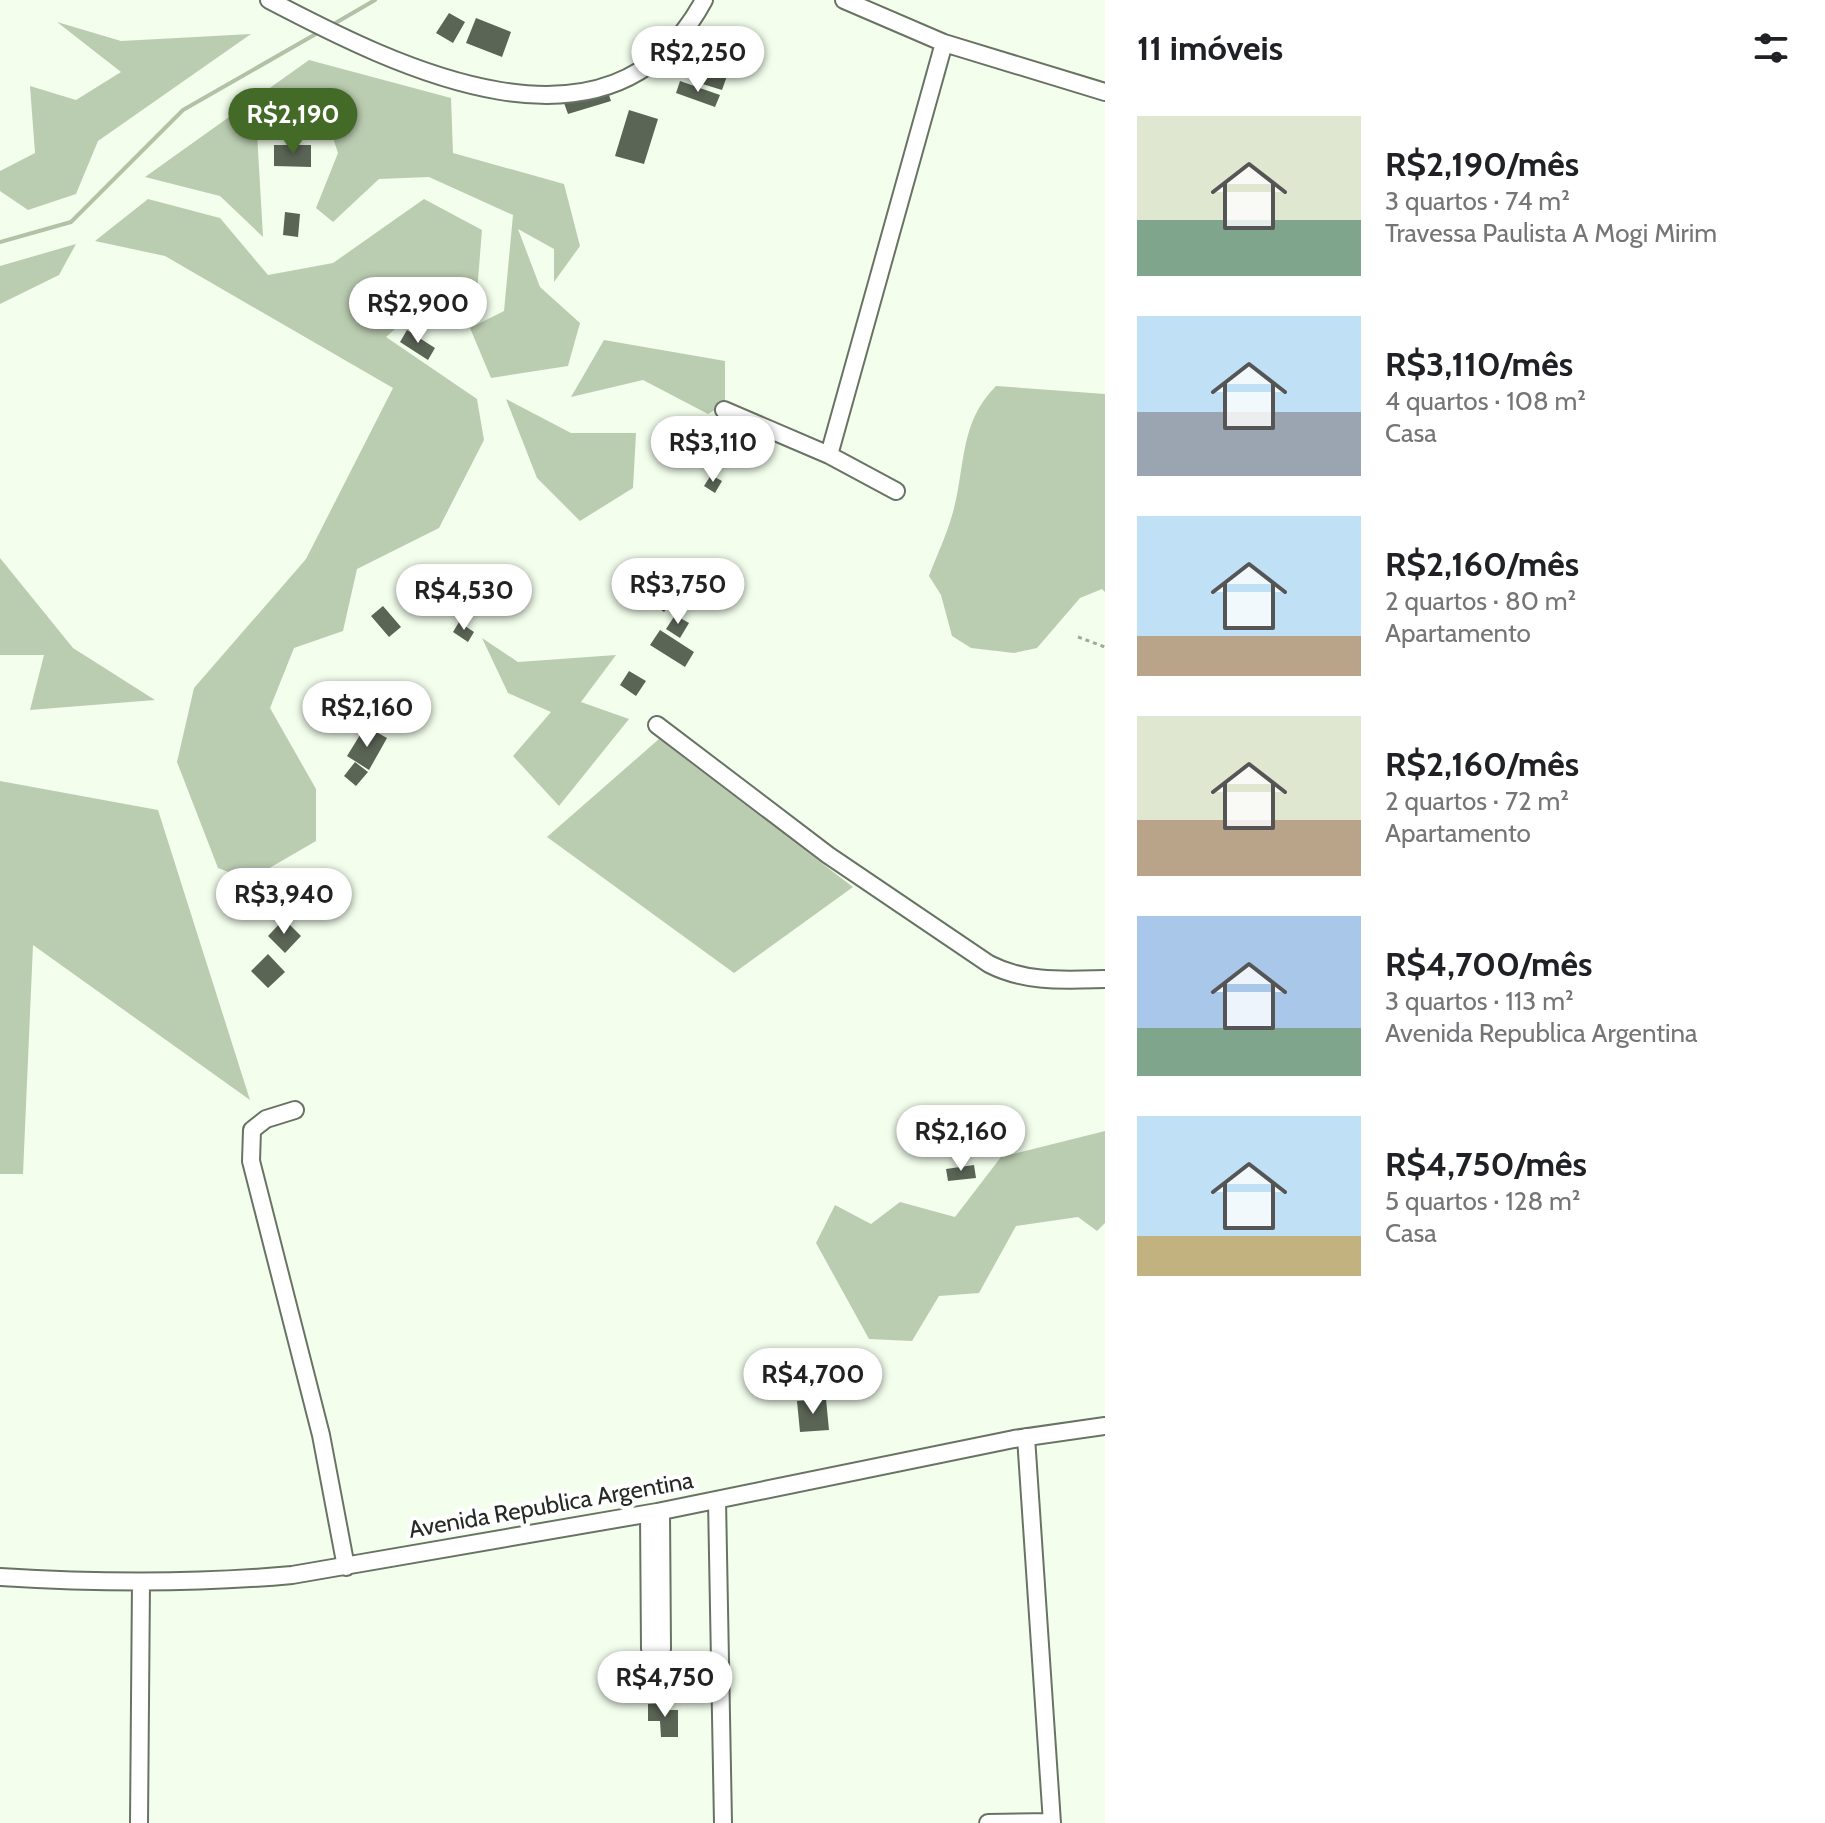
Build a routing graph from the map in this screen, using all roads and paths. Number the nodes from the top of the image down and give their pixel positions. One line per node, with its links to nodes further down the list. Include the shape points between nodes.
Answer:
1 (269, 0): 2 (street, via 341,38 470,87 508,94 573,95 644,67 680,34)
2 (704, 0)
3 (844, 0): 4 (street)
4 (944, 43): 5 (street); 7 (street)
5 (1105, 92)
6 (724, 410): 7 (street)
7 (829, 455): 8 (street)
8 (896, 491)
9 (1078, 637): 10 (path)
10 (1105, 647)
11 (657, 725): 12 (street, via 828,855 989,964 1013,976)
12 (1105, 979)
13 (295, 1110): 18 (street, via 266,1119 252,1130 251,1161 321,1435)
14 (1105, 1426): 15 (street, Avenida Republica Argentina)
15 (1026, 1437): 16 (street, Avenida Republica Argentina); 21 (street)
16 (717, 1500): 17 (street, Avenida Republica Argentina); 23 (street)
17 (655, 1513): 17 (street, via 662,1649 650,1649); 18 (street, Avenida Republica Argentina)
18 (346, 1567): 20 (street, Avenida Republica Argentina, via 243,1580)
19 (0, 1577): 20 (street, Avenida Republica Argentina)
20 (141, 1582): 22 (street)
21 (1052, 1822): 24 (street)
22 (139, 1823)
23 (723, 1823)
24 (988, 1823)

